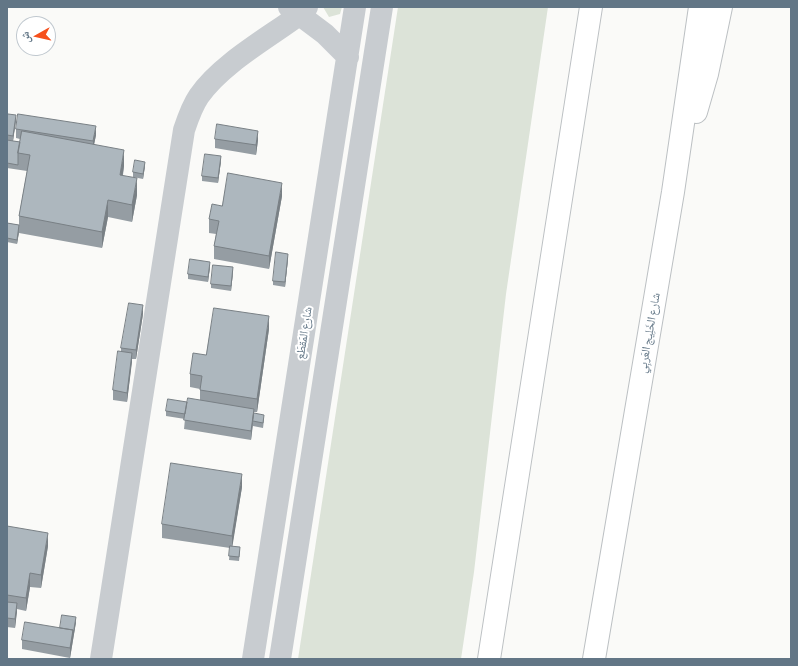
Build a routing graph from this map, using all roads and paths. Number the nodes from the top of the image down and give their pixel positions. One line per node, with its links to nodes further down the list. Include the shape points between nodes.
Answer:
1 (356, 7): 8 (street, شارع المَقطَع)
2 (382, 7): 13 (street)
3 (586, 7): 9 (highway)
4 (592, 7): 9 (highway)
5 (700, 7): 10 (highway, شارع الخَلِيج العَربِي)
6 (721, 7): 10 (highway, via 707,74)
7 (299, 10): 8 (street); 11 (street, via 209,83 190,112 184,130)
8 (348, 57): 12 (street, شارع المَقطَع)
9 (577, 98): 14 (highway)
10 (673, 192): 15 (highway, شارع الخَلِيج العَربِي)
11 (102, 659)
12 (253, 659)
13 (280, 659)
14 (489, 659)
15 (594, 659)

